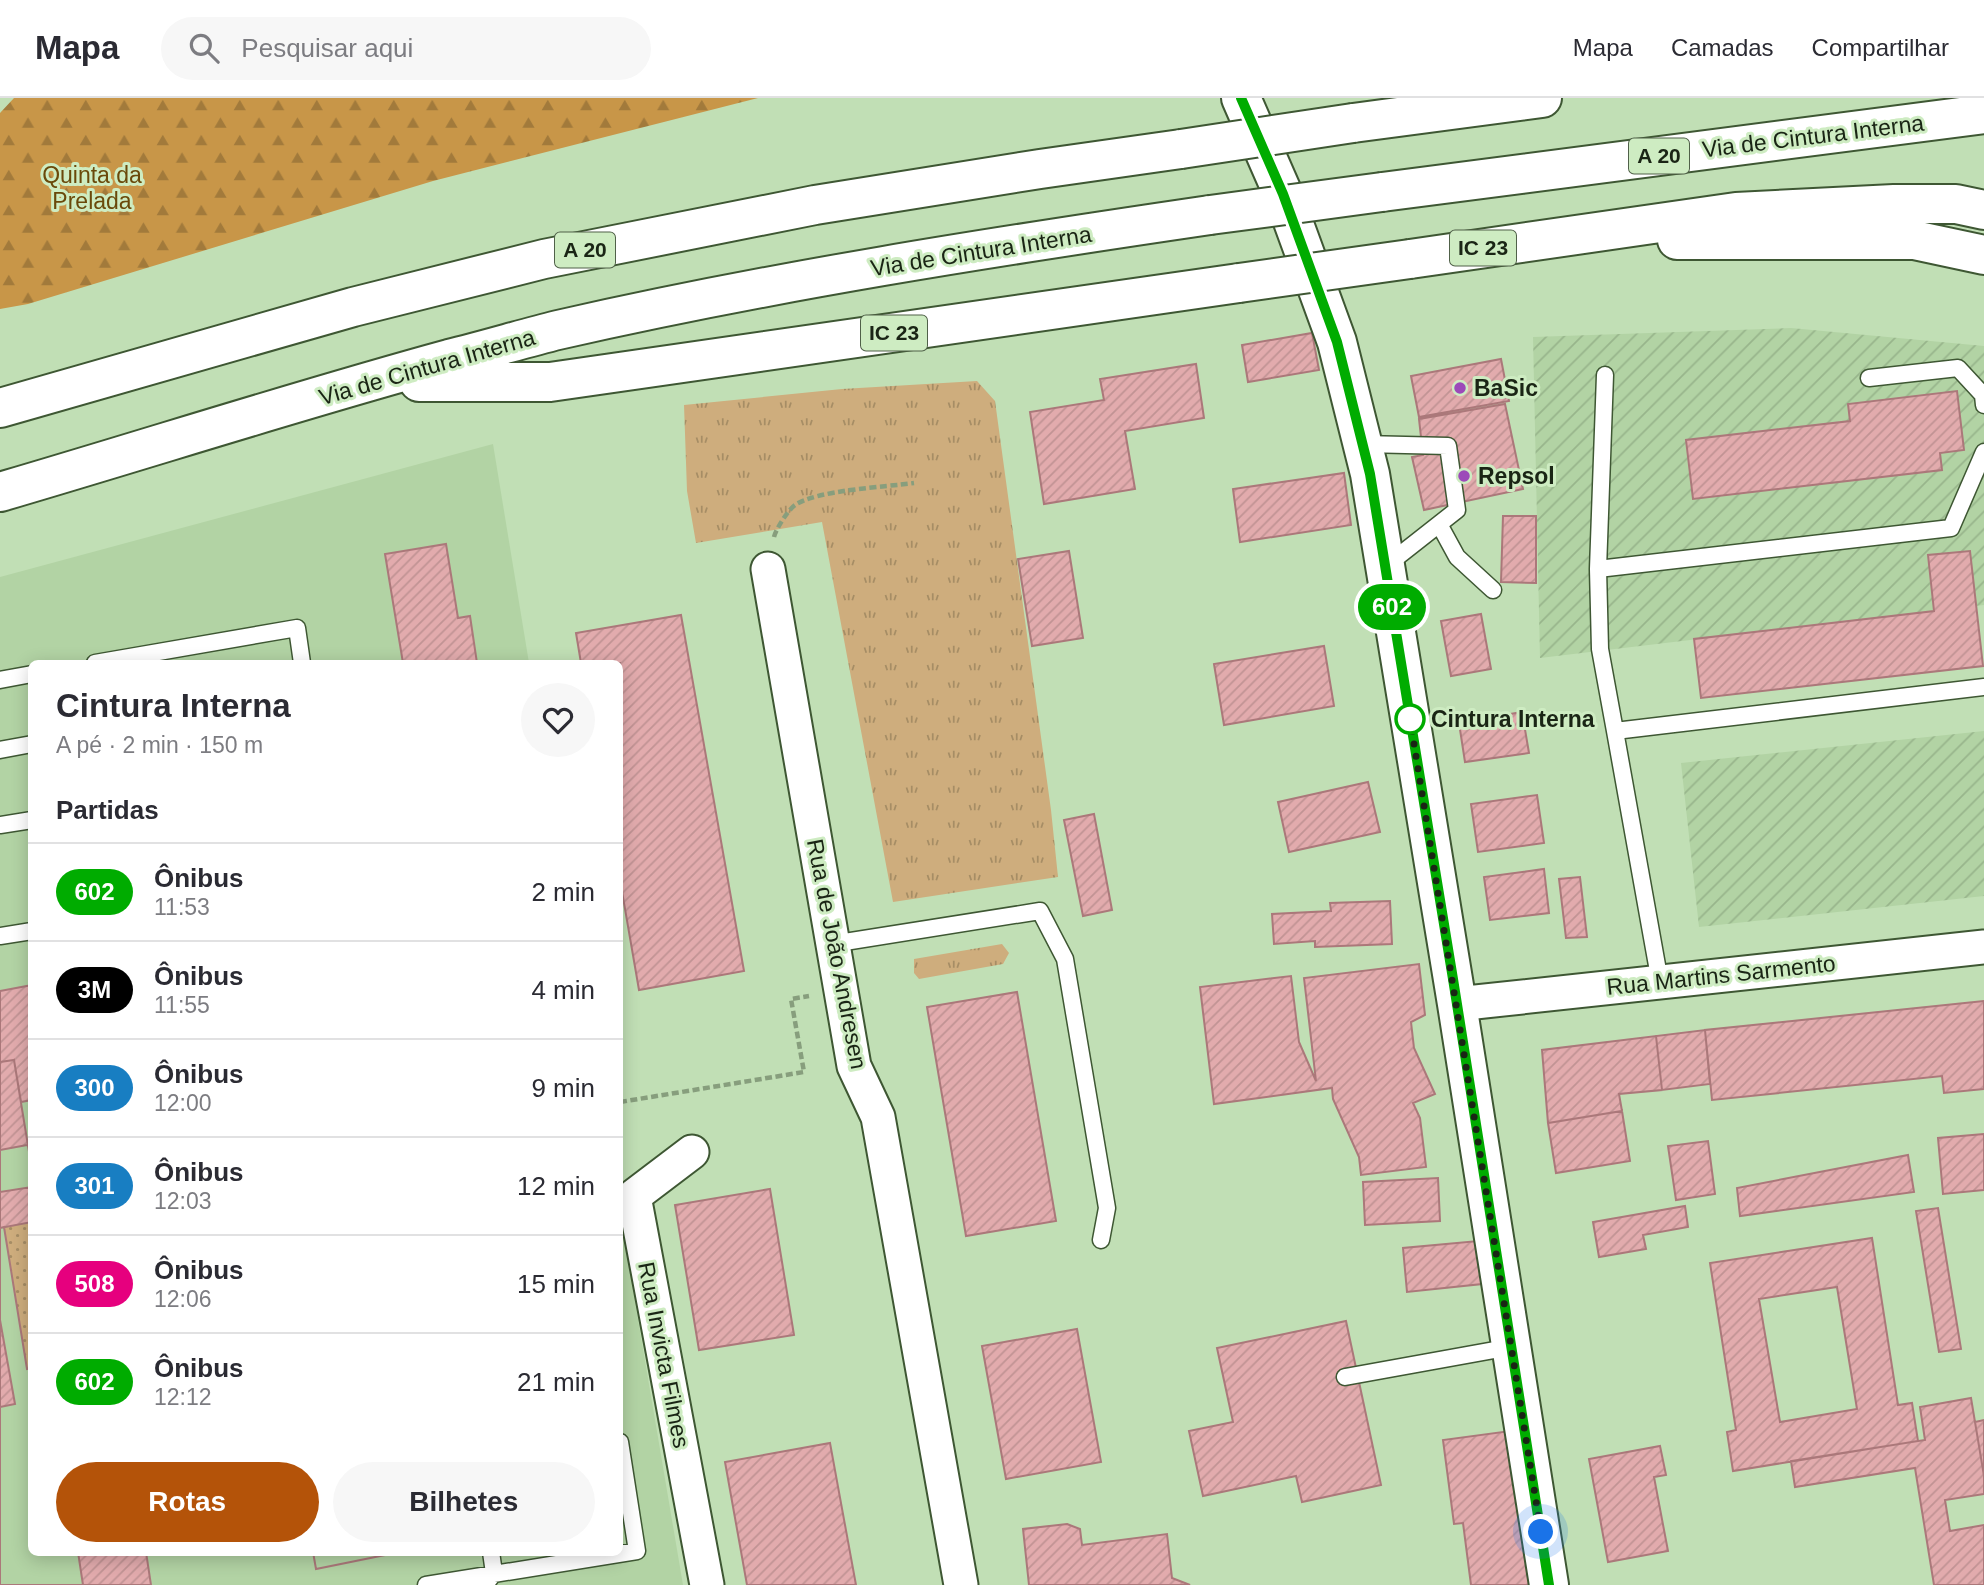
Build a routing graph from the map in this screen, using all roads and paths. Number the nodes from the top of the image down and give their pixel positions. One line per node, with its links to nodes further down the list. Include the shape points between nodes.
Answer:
1 (1241, 98): 12 (main road, via 1283,194 1332,330)
2 (1542, 98): 11 (main road, A 20, bridge, via 815,205 544,258 353,307)
3 (1984, 114): 9 (main road, Via de Cintura Interna / A 20, bridge, via 1014,244 684,303 555,331)
4 (1984, 210): 5 (main road, via 1956,204 1894,204 1736,212)
5 (1556, 238): 6 (main road, via 1914,240); 9 (main road, IC 23, bridge, via 550,382)
6 (1984, 255)
7 (1605, 376): 19 (lane)
8 (1870, 379): 10 (lane, via 1958,368 1983,395)
9 (365, 382): 15 (main road, Via de Cintura Interna / A 20)
10 (1984, 405)
11 (0, 408)
12 (1363, 444): 16 (lane, via 1448,446 1457,510); 17 (main road)
13 (1984, 452): 19 (lane, via 1951,528)
14 (914, 483): 18 (path, via 822,494 794,506 776,530)
15 (0, 492)
16 (1439, 524): 17 (lane); 20 (lane, via 1457,556)
17 (1385, 567): 37 (main road)
18 (768, 569): 33 (street, Rua de João Andresen)
19 (1598, 569): 26 (lane, via 1600,649)
20 (1493, 590)
21 (112, 660): 22 (lane, via 296,628)
22 (301, 660)
23 (28, 675): 24 (lane)
24 (0, 680)
25 (1984, 687): 26 (lane)
26 (1615, 731): 35 (lane)
27 (28, 745): 28 (lane)
28 (0, 750)
29 (28, 821): 30 (lane)
30 (0, 825)
31 (28, 932): 32 (lane)
32 (0, 936)
33 (832, 944): 36 (street, Rua de João Andresen); 40 (lane, via 1040,911 1065,960 1107,1208)
34 (1984, 947): 35 (street, Rua Martins Sarmento)
35 (1660, 982): 37 (street, Rua Martins Sarmento)
36 (841, 992): 38 (path, via 791,999 804,1072); 50 (street, Rua de João Andresen, via 854,1066 878,1117)
37 (1457, 1004): 41 (main road)
38 (623, 1102)
39 (692, 1152): 49 (street, Rua Invicta Filmes, via 635,1196)
40 (1101, 1240)
41 (1512, 1347): 42 (lane); 51 (main road)
42 (1345, 1377)
43 (623, 1461): 44 (lane, via 637,1551)
44 (623, 1554)
45 (491, 1556): 47 (lane)
46 (611, 1556): 47 (lane)
47 (489, 1579): 48 (lane)
48 (426, 1585)
49 (707, 1585)
50 (961, 1585)
51 (1549, 1585)

